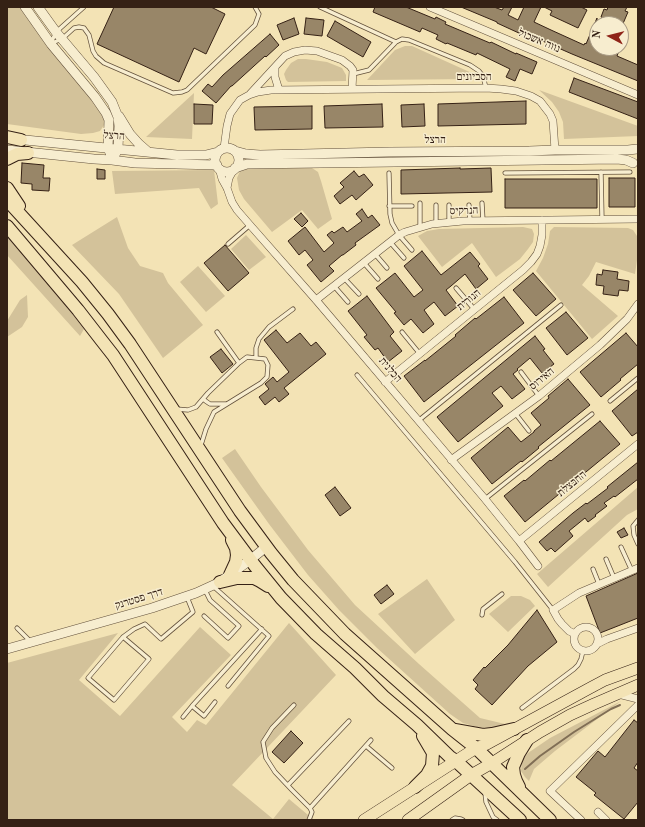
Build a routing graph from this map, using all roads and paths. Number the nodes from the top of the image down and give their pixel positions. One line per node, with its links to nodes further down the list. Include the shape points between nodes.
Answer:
1 (25, 7): 9 (street)
2 (38, 7): 7 (street)
3 (84, 7): 7 (lane)
4 (255, 7): 7 (lane, via 259,14 251,30 187,90 177,93 104,63 93,51 89,35 84,28 74,28)
5 (320, 7): 8 (lane)
6 (430, 7): 16 (street, נווה אשכול)
7 (59, 36): 9 (lane); 9 (lane); 17 (street, via 94,77)
8 (396, 42): 11 (lane, via 369,70); 12 (lane, via 402,39 409,40 470,65 483,76)
9 (51, 44): 18 (street, via 95,97)
10 (274, 68): 11 (street, הסביונים, via 285,56 305,50 317,51 342,60 350,66); 14 (street); 15 (street, הסביונים)
11 (353, 74): 13 (street)
12 (486, 88): 13 (street, הסביונים); 27 (street, הסביונים, via 516,91 540,101 553,120)
13 (352, 89): 14 (street, הסביונים)
14 (279, 90): 15 (street, הסביונים)
15 (249, 95): 26 (street, הסביונים, via 240,100 230,114)
16 (638, 95)
17 (116, 110): 23 (street, via 119,126); 29 (street, via 130,134)
18 (109, 120): 21 (street, via 103,140); 22 (street)
19 (7, 138): 20 (highway)
20 (21, 140): 21 (street, הרצל)
21 (96, 147): 22 (street, הרצל)
22 (108, 148): 23 (street, הרצל); 32 (street)
23 (118, 148): 29 (street, הרצל); 32 (street)
24 (637, 149): 27 (street, הרצל); 35 (street, via 632,156)
25 (7, 150): 30 (street)
26 (221, 150): 28 (street, via 229,148); 29 (street, הרצל, via 206,155); 33 (street, via 216,158)
27 (555, 150): 28 (street, הרצל, via 260,155)
28 (235, 151): 34 (street, via 238,165)
29 (148, 152)
30 (28, 153): 31 (highway, via 17,154); 32 (street)
31 (7, 159)
32 (112, 160): 33 (street, via 141,164)
33 (218, 166): 34 (street, via 226,171); 40 (street, הכלנית)
34 (235, 168): 35 (street, הרצל, via 246,164 618,159 626,160); 40 (street)
35 (634, 168): 36 (lane)
36 (601, 172): 38 (lane); 51 (lane)
37 (389, 173): 47 (lane)
38 (505, 173)
39 (7, 188): 59 (highway)
40 (227, 188): 56 (street, הכלנית, via 232,202)
41 (7, 200): 59 (highway)
42 (420, 203): 58 (lane)
43 (482, 203): 53 (lane)
44 (436, 205): 55 (lane)
45 (448, 205): 54 (lane)
46 (469, 205): 52 (lane)
47 (389, 206): 48 (lane); 60 (lane, via 392,223)
48 (412, 206)
49 (638, 219): 51 (street, הנרקיס)
50 (542, 220): 51 (street, הנרקיס); 53 (street, הנרקיס); 78 (street, הנורית, via 540,246 531,262)
51 (602, 220)
52 (470, 221): 53 (street, הנרקיס); 54 (street, הנרקיס)
53 (483, 221)
54 (449, 222): 55 (street, הנרקיס)
55 (436, 223): 58 (street, הנרקיס)
56 (250, 225): 62 (lane); 73 (street, הכלנית)
57 (7, 226): 102 (highway, via 106,346)
58 (420, 227): 60 (street, הנרקיס)
59 (39, 235): 92 (highway, via 108,314)
60 (399, 236): 61 (street, הנרקיס); 63 (lane)
61 (390, 242): 64 (street, הנרקיס); 65 (lane)
62 (228, 244)
63 (412, 250)
64 (375, 253): 66 (street, הנרקיס); 67 (lane)
65 (404, 258)
66 (364, 262): 68 (street, הנרקיס); 69 (lane)
67 (387, 268)
68 (344, 278): 70 (street, הנרקיס); 72 (lane)
69 (378, 279)
70 (334, 286): 73 (street, הנרקיס); 74 (lane)
71 (456, 288): 78 (lane)
72 (359, 294)
73 (316, 300): 87 (street, הכלנית)
74 (348, 302)
75 (638, 304): 88 (street, האירוס, via 627,319 600,345)
76 (561, 305): 95 (lane)
77 (293, 309): 82 (lane, via 269,327 259,339)
78 (474, 309): 81 (street, הנורית)
79 (217, 332): 83 (lane)
80 (402, 332): 81 (lane)
81 (420, 354): 87 (street, הנורית)
82 (256, 357): 83 (lane, via 247,357); 91 (lane, via 265,358 268,364 268,377)
83 (239, 363): 89 (lane)
84 (521, 372): 88 (lane)
85 (357, 375): 119 (lane)
86 (638, 378): 90 (lane)
87 (385, 382): 95 (street, הכלנית)
88 (539, 396): 93 (street, האירוס)
89 (203, 399): 91 (lane, via 210,404); 92 (lane, via 196,407 188,410)
90 (610, 400)
91 (227, 404): 98 (lane, via 214,412)
92 (172, 408): 98 (highway)
93 (515, 413): 96 (lane); 99 (street, האירוס)
94 (592, 414): 100 (lane)
95 (418, 421): 99 (street, הכלנית)
96 (529, 431)
97 (638, 444): 103 (street, החבצלת)
98 (200, 450): 105 (highway)
99 (451, 460): 100 (street, הכלנית)
100 (485, 499): 103 (street, הכלנית)
101 (638, 520): 104 (lane, via 633,526)
102 (228, 530): 108 (highway); 112 (highway, via 237,556)
103 (520, 542): 109 (street, הכלנית)
104 (638, 544)
105 (266, 547): 108 (street, דרך פסטרנק); 146 (highway, via 293,580 345,634)
106 (621, 547): 111 (lane)
107 (606, 559): 113 (lane)
108 (250, 560): 112 (street, דרך פסטרנק); 116 (highway)
109 (538, 566)
110 (593, 569): 114 (lane)
111 (635, 569): 113 (street)
112 (230, 575): 115 (street, דרך פסטרנק)
113 (614, 578): 114 (street)
114 (599, 584): 119 (street, via 579,592)
115 (213, 586): 116 (highway, via 237,578 254,578); 118 (street, דרך פסטרנק); 121 (lane, via 210,600 239,626 228,638); 124 (lane)
116 (274, 589): 145 (highway, via 316,634)
117 (502, 594): 120 (lane, via 483,609)
118 (187, 596): 128 (lane, via 193,612 161,639 144,624); 129 (street, דרך פסטרנק)
119 (553, 610): 126 (street, via 562,624)
120 (482, 615)
121 (204, 616)
122 (17, 628): 129 (lane)
123 (638, 628): 127 (street)
124 (262, 629): 135 (lane, via 269,636); 140 (lane)
125 (597, 632): 126 (street, via 587,626 580,628); 127 (street, via 602,635); 130 (street)
126 (575, 634): 132 (street, via 574,642)
127 (621, 634): 130 (street)
128 (123, 637): 128 (lane, via 88,678 114,700 149,659)
129 (31, 642): 131 (street, דרך פסטרנק)
130 (597, 644): 132 (street, via 591,650)
131 (7, 649)
132 (583, 651): 142 (lane, via 578,666)
133 (638, 668): 147 (main road, via 590,688)
134 (638, 685): 136 (main road)
135 (228, 686)
136 (616, 694): 137 (street); 149 (main road, via 570,715)
137 (638, 699)
138 (215, 702): 140 (lane, via 204,716)
139 (638, 705): 170 (street, via 550,791)
140 (192, 706): 143 (lane)
141 (294, 706): 156 (lane, via 272,728 263,742 266,758)
142 (522, 708)
143 (183, 717)
144 (349, 721): 156 (lane)
145 (417, 725): 152 (highway); 157 (highway, via 432,753 433,761 427,775)
146 (452, 729): 147 (highway, via 483,735); 151 (highway)
147 (514, 729): 151 (main road)
148 (371, 740): 150 (lane)
149 (527, 740): 153 (main road); 159 (highway, via 513,767 516,781)
150 (366, 746): 154 (lane); 160 (lane)
151 (476, 748): 152 (main road); 153 (highway)
152 (456, 761): 155 (highway); 157 (main road)
153 (492, 763): 155 (main road); 159 (highway)
154 (392, 768)
155 (471, 775): 158 (highway); 164 (main road)
156 (288, 786): 160 (lane)
157 (415, 787): 163 (main road)
158 (484, 788): 167 (lane, via 486,802); 168 (highway)
159 (524, 795): 169 (highway)
160 (310, 808): 162 (lane, via 312,812)
161 (598, 812): 171 (street)
162 (309, 820)
163 (364, 820)
164 (408, 820)
165 (452, 820): 166 (lane)
166 (463, 820)
167 (497, 820)
168 (520, 820)
169 (550, 820)
170 (581, 820)
171 (606, 820)

